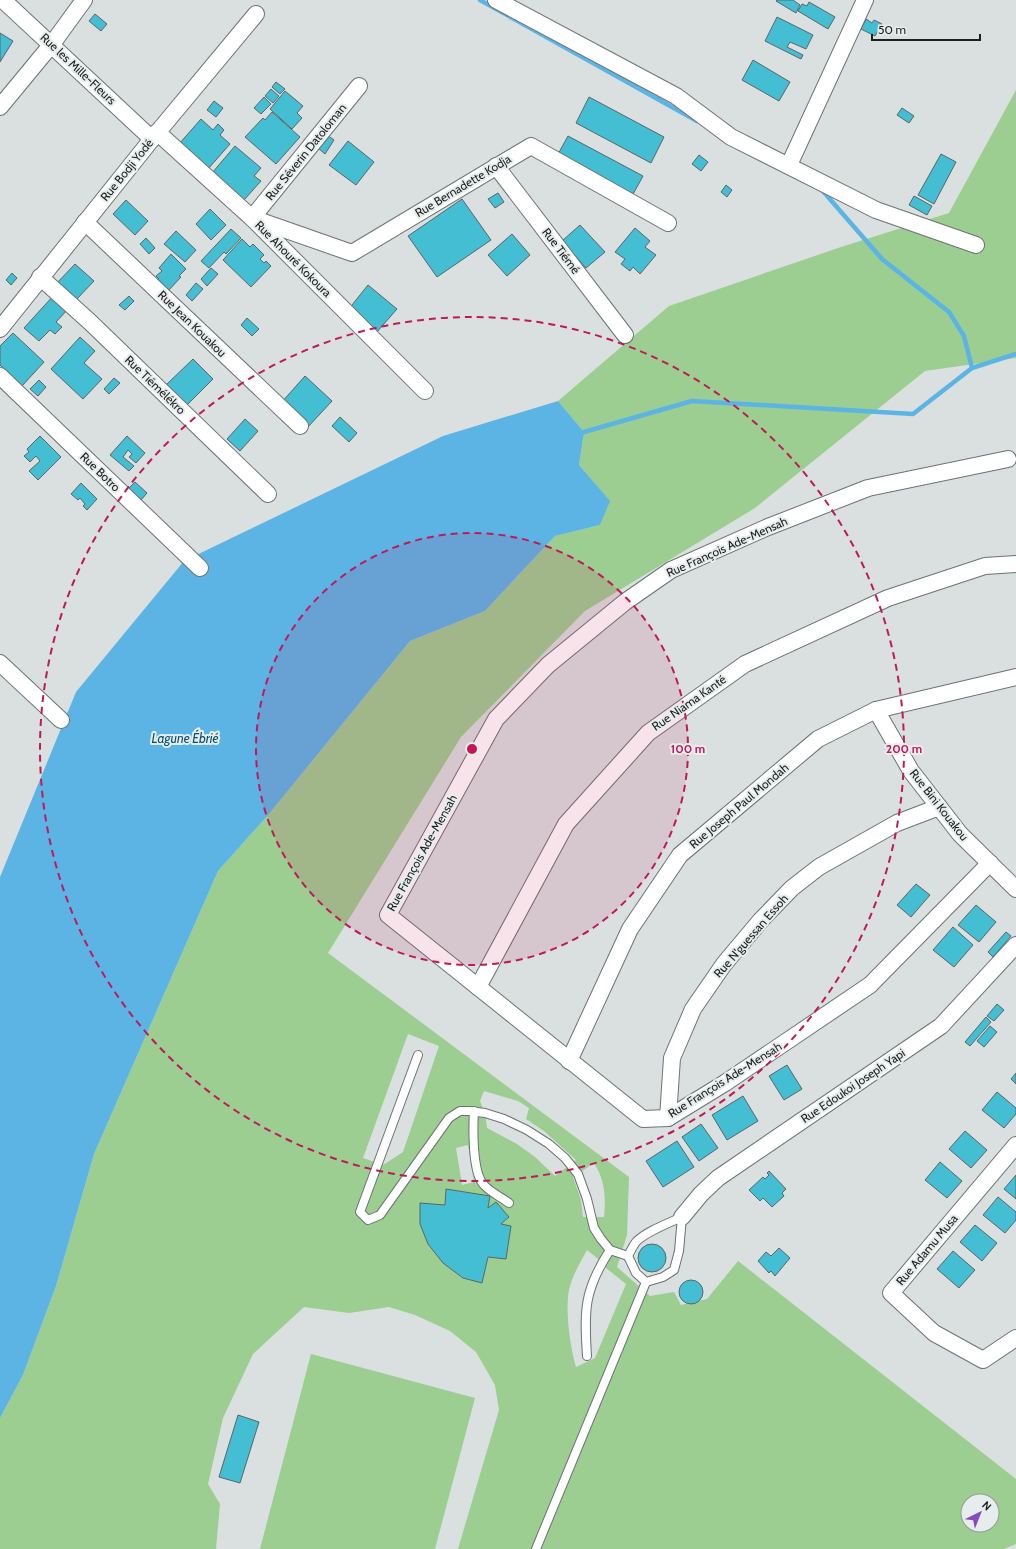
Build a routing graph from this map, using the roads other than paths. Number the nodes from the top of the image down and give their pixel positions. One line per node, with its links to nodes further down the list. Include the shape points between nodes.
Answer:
1 (4, 0): 6 (street, Rue les Mille-Fleurs)
2 (84, 0): 6 (street)
3 (496, 0): 10 (street, via 676,96 731,137)
4 (865, 0): 10 (street)
5 (256, 14): 9 (street, Rue Bodji Yodé)
6 (52, 44): 8 (street); 9 (street, Rue les Mille-Fleurs)
7 (359, 86): 12 (street, Rue Séverin Datoloman)
8 (0, 107)
9 (155, 136): 12 (street, Rue Ahouré Kokoura); 13 (street, Rue Bodji Yodé)
10 (789, 165): 15 (street, via 876,210)
11 (496, 166): 12 (street, Rue Bernadette Kodja, via 352,253); 14 (street, Rue Bernadette Kodja, via 531,146); 18 (street, Rue Tiémé)
12 (252, 218): 20 (street, Rue Ahouré Kokoura)
13 (85, 222): 16 (street, Rue Bodji Yodé); 21 (street, Rue Jean Kouakou)
14 (668, 223)
15 (976, 245)
16 (40, 277): 17 (street, Rue Bodji Yodé); 23 (street, Rue Tiémélékro)
17 (0, 329)
18 (624, 335)
19 (0, 376): 25 (street, Rue Botro)
20 (425, 391)
21 (300, 426)
22 (1008, 459): 34 (street, Rue François Ade-Mensah, via 868,488 671,570 625,602 548,665 496,718 388,915)
23 (268, 494)
24 (1016, 564): 34 (street, Rue Niama Kanté, via 985,566 888,598 745,664 648,732 566,824)
25 (200, 568)
26 (0, 664): 29 (street)
27 (1016, 677): 28 (street, Rue Joseph Paul Mondah)
28 (876, 710): 30 (street, Rue Bini Kouakou, via 911,770); 36 (street, Rue Joseph Paul Mondah, via 818,740 680,855 630,929)
29 (61, 720)
30 (939, 808): 31 (street, Rue Bini Kouakou, via 960,834); 38 (street, Rue N'guessan Essoh, via 897,823 819,867 792,888 761,920 724,964 693,1010 672,1058)
31 (990, 863): 32 (street, Rue Bini Kouakou); 38 (street, Rue François Ade-Mensah, via 870,985 725,1083)
32 (1016, 888)
33 (1016, 945): 41 (street, Rue Edoukoi Joseph Yapi, via 941,1026 718,1178)
34 (478, 987): 36 (street, Rue François Ade-Mensah)
35 (418, 1055): 37 (lane, via 360,1212 368,1220 380,1215 449,1118 460,1111)
36 (569, 1061): 38 (street, Rue François Ade-Mensah, via 642,1120)
37 (474, 1112): 40 (lane, via 473,1137 477,1170 482,1184); 42 (lane, via 504,1119 527,1130 565,1158 578,1174 594,1228)
38 (668, 1118)
39 (1016, 1145): 45 (street, Rue Adamu Musa, via 891,1293 934,1333 983,1360)
40 (509, 1203)
41 (682, 1217): 43 (lane, via 637,1241); 44 (lane, via 679,1251 674,1270 663,1277)
42 (610, 1250): 43 (lane); 46 (lane, via 595,1277 587,1299 585,1321)
43 (628, 1256): 44 (lane, via 636,1273)
44 (646, 1282): 47 (lane)
45 (1016, 1338)
46 (588, 1356)
47 (536, 1549)

